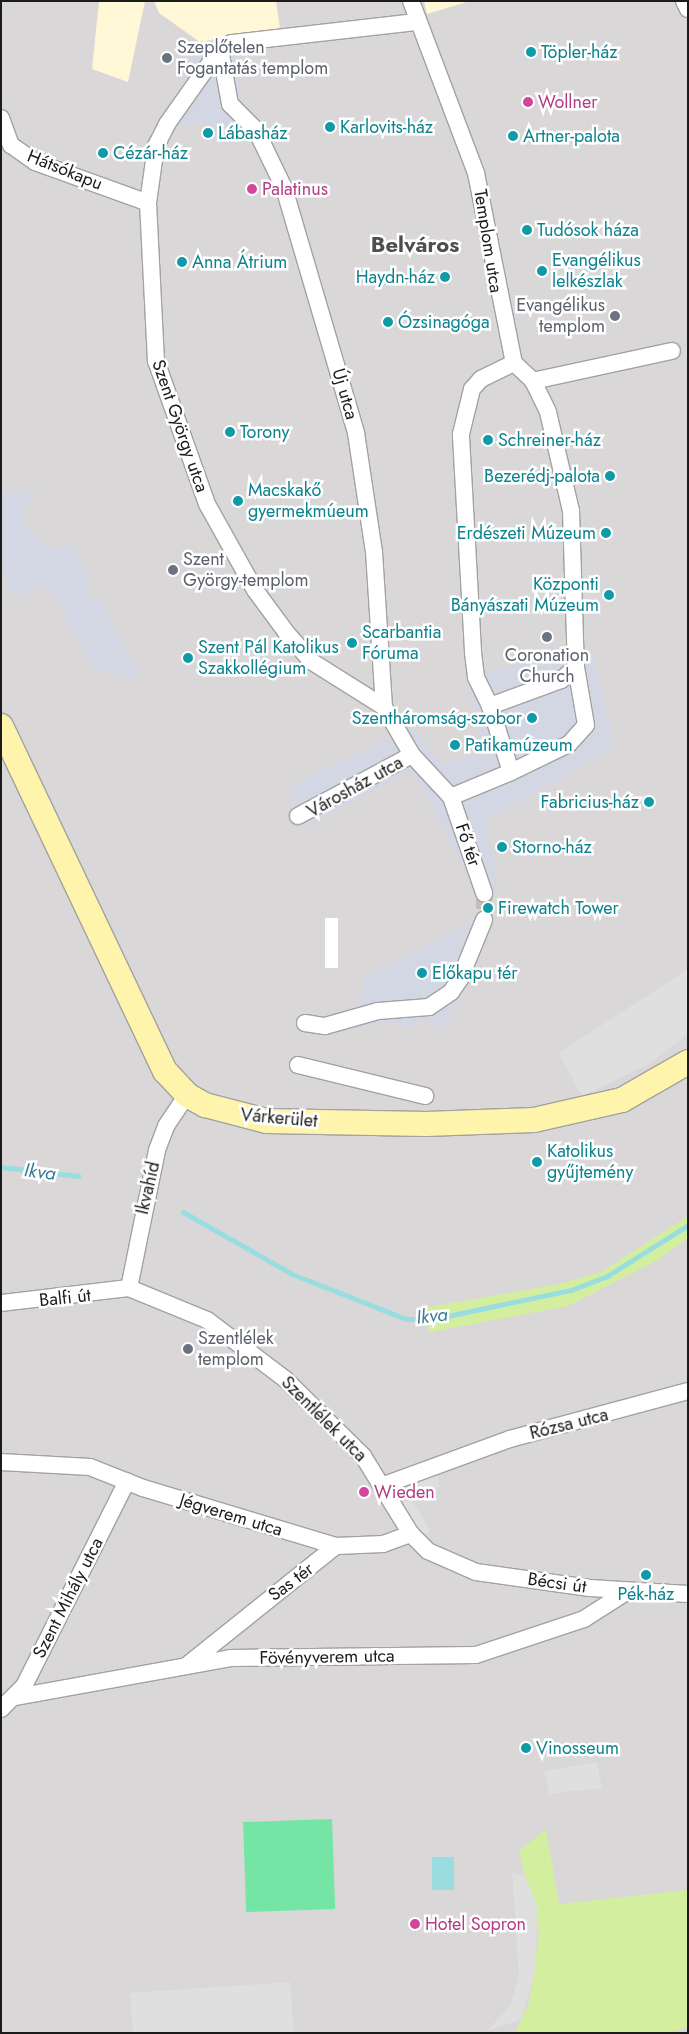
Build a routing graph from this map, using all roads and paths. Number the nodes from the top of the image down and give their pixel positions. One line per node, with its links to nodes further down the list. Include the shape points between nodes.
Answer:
1 (411, 1): 4 (street, Templom utca)
2 (684, 1): 3 (street)
3 (688, 9)
4 (417, 22): 5 (street, via 232,43); 9 (street, Templom utca, via 476,173)
5 (215, 53): 7 (street, Szent György utca, via 156,146); 13 (street, Új utca, via 230,104 256,130 284,188 356,433 369,500)
6 (1, 118): 7 (street, Hátsókapu, via 11,146 34,162)
7 (148, 203): 13 (street, Szent György utca, via 156,361 181,438 231,549 260,597 311,661)
8 (672, 351): 10 (street)
9 (514, 363): 10 (street); 12 (street, via 481,379 472,389 461,434 476,677)
10 (533, 381): 11 (street, via 548,412 565,472)
11 (576, 662): 12 (street, via 561,680); 16 (street, via 586,725 569,744)
12 (490, 706): 16 (street)
13 (384, 707): 15 (street, Új utca)
14 (1, 726): 24 (street, Várkerület, via 165,1071)
15 (412, 755): 17 (street, Fő tér); 18 (street, Városház utca)
16 (511, 772): 17 (street)
17 (451, 797): 19 (street, Fő tér)
18 (298, 816)
19 (484, 893)
20 (484, 920): 21 (street, via 460,979 451,992 429,1007 378,1011 326,1026)
21 (305, 1023)
22 (688, 1062): 24 (street, Várkerület, via 643,1091 603,1106 481,1124 267,1121 217,1110)
23 (298, 1065): 25 (street)
24 (187, 1095): 26 (street, Ikvahíd, via 166,1126 142,1215)
25 (425, 1096)
26 (129, 1288): 27 (street, Balfi út); 31 (street, Szentlélek utca, via 207,1320 239,1342 320,1411)
27 (1, 1303)
28 (688, 1391): 31 (street, Rózsa utca, via 451,1457)
29 (1, 1462): 30 (street, Jégverem utca, via 90,1468)
30 (127, 1481): 33 (street, Jégverem utca); 41 (street, Szent Mihály utca)
31 (384, 1485): 32 (street)
32 (411, 1534): 33 (street, via 383,1544); 34 (street, Bécsi út, via 432,1552 476,1572)
33 (336, 1546): 38 (street, Sas tér)
34 (590, 1588): 35 (street, Bécsi út); 37 (street, via 602,1600)
35 (628, 1591): 36 (street, Bécsi út); 37 (street, Fövényverem utca)
36 (688, 1594)
37 (594, 1613): 39 (street, Fövényverem utca, via 476,1655)
38 (222, 1633): 39 (street, via 215,1648); 40 (street, Sas tér)
39 (230, 1658): 40 (street, Fövényverem utca)
40 (186, 1666): 41 (street, Fövényverem utca)
41 (16, 1697): 42 (street, Szent Mihály utca)
42 (1, 1708)

